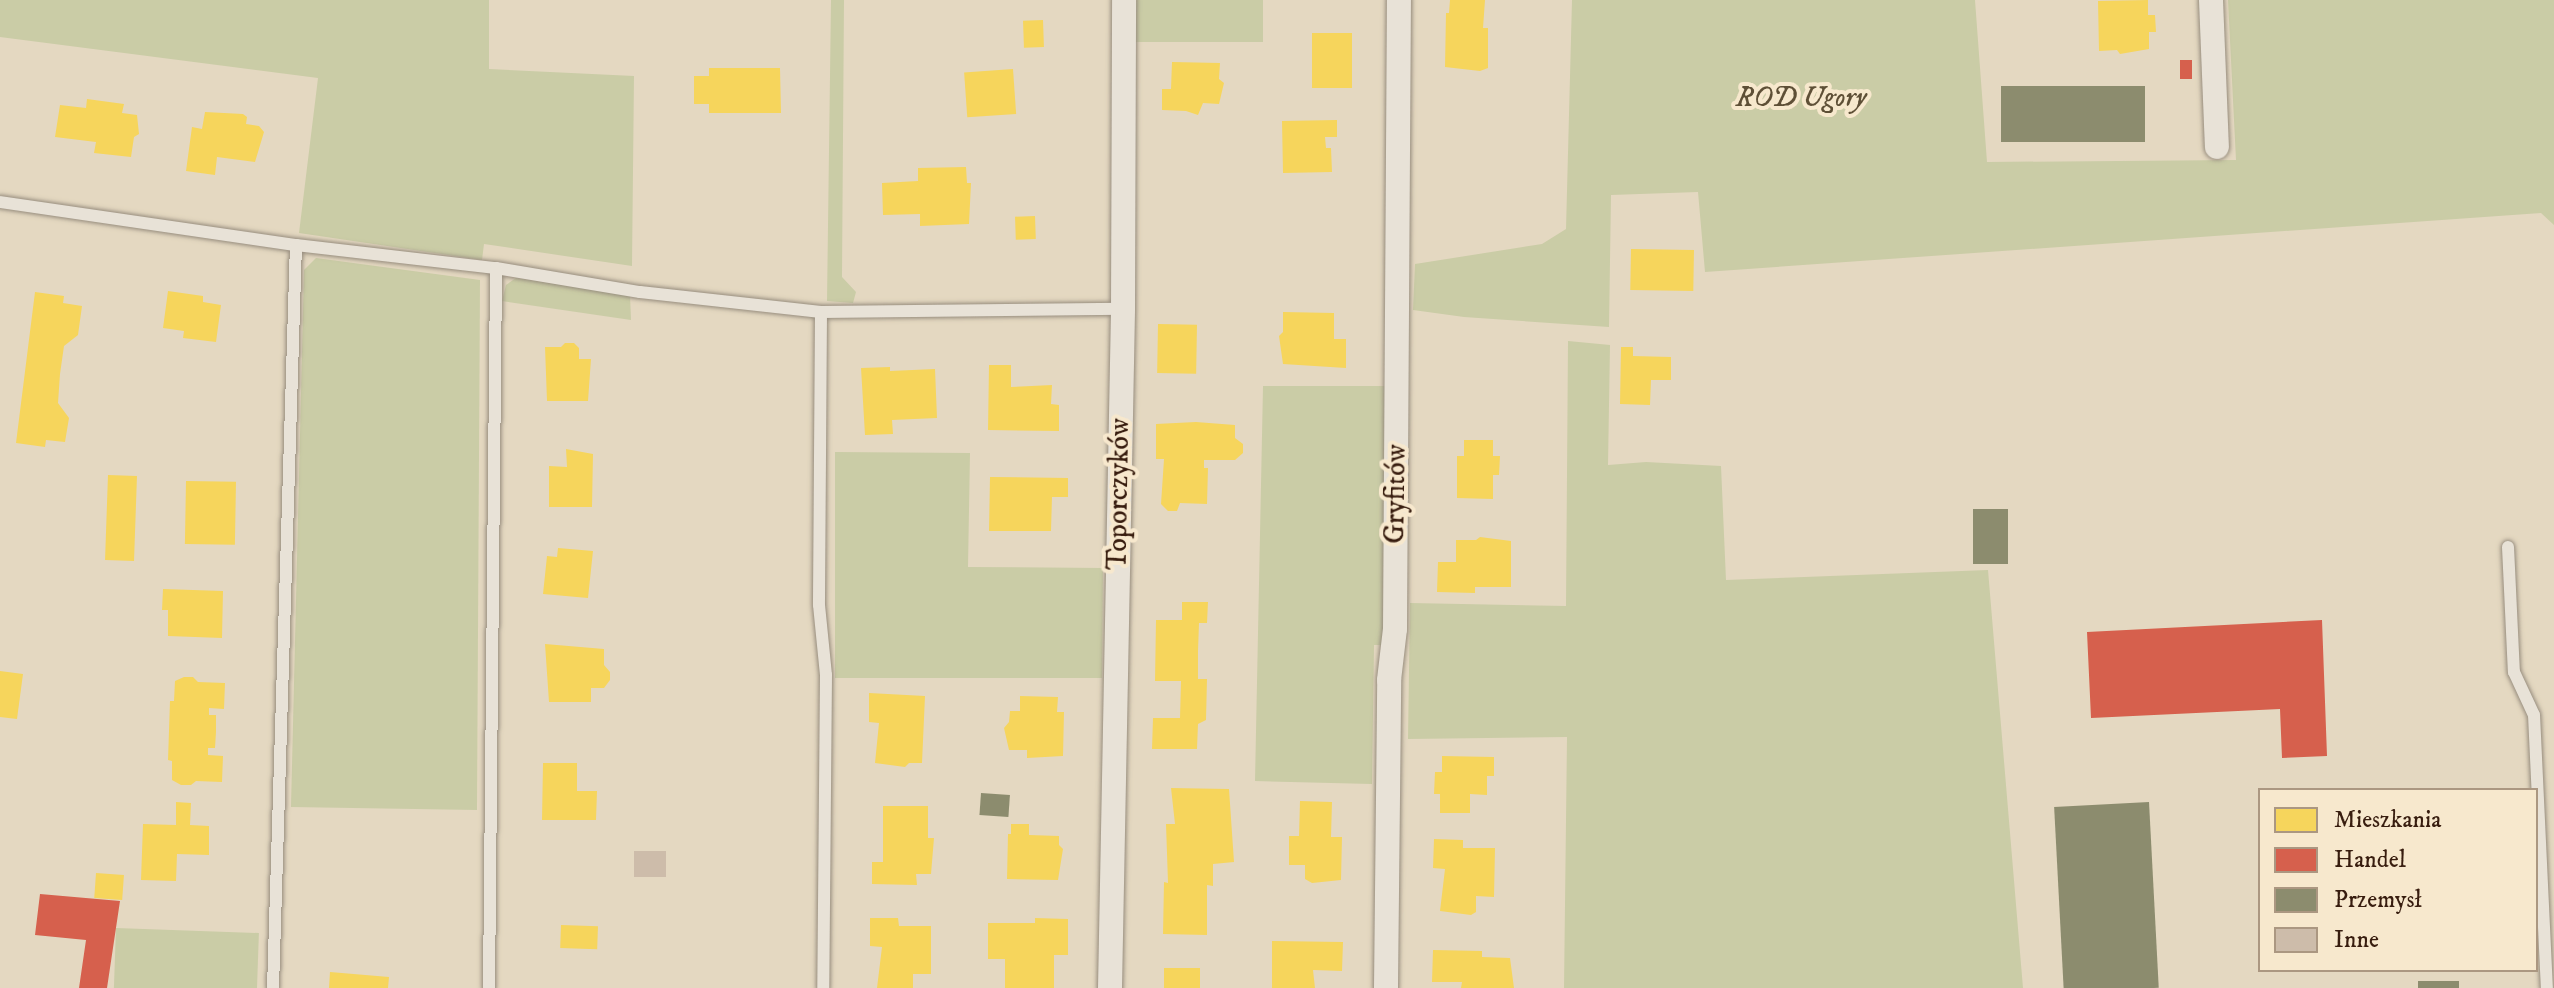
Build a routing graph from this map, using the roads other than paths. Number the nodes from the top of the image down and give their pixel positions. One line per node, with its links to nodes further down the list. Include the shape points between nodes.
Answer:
1 (1124, 0): 8 (street, Toporczyków)
2 (1399, 0): 17 (street, Gryfitów, via 1395,629 1389,680)
3 (2211, 0): 4 (street)
4 (2217, 147)
5 (0, 202): 6 (lane)
6 (296, 245): 7 (lane); 13 (lane)
7 (496, 268): 9 (lane, via 640,292); 14 (lane)
8 (1123, 309): 9 (lane); 16 (street, Toporczyków)
9 (821, 312): 15 (lane)
10 (2508, 547): 11 (lane, via 2514,672 2534,715)
11 (2537, 788)
12 (2538, 799): 18 (lane)
13 (273, 988)
14 (489, 988)
15 (823, 988)
16 (1110, 988)
17 (1386, 988)
18 (2547, 988)

